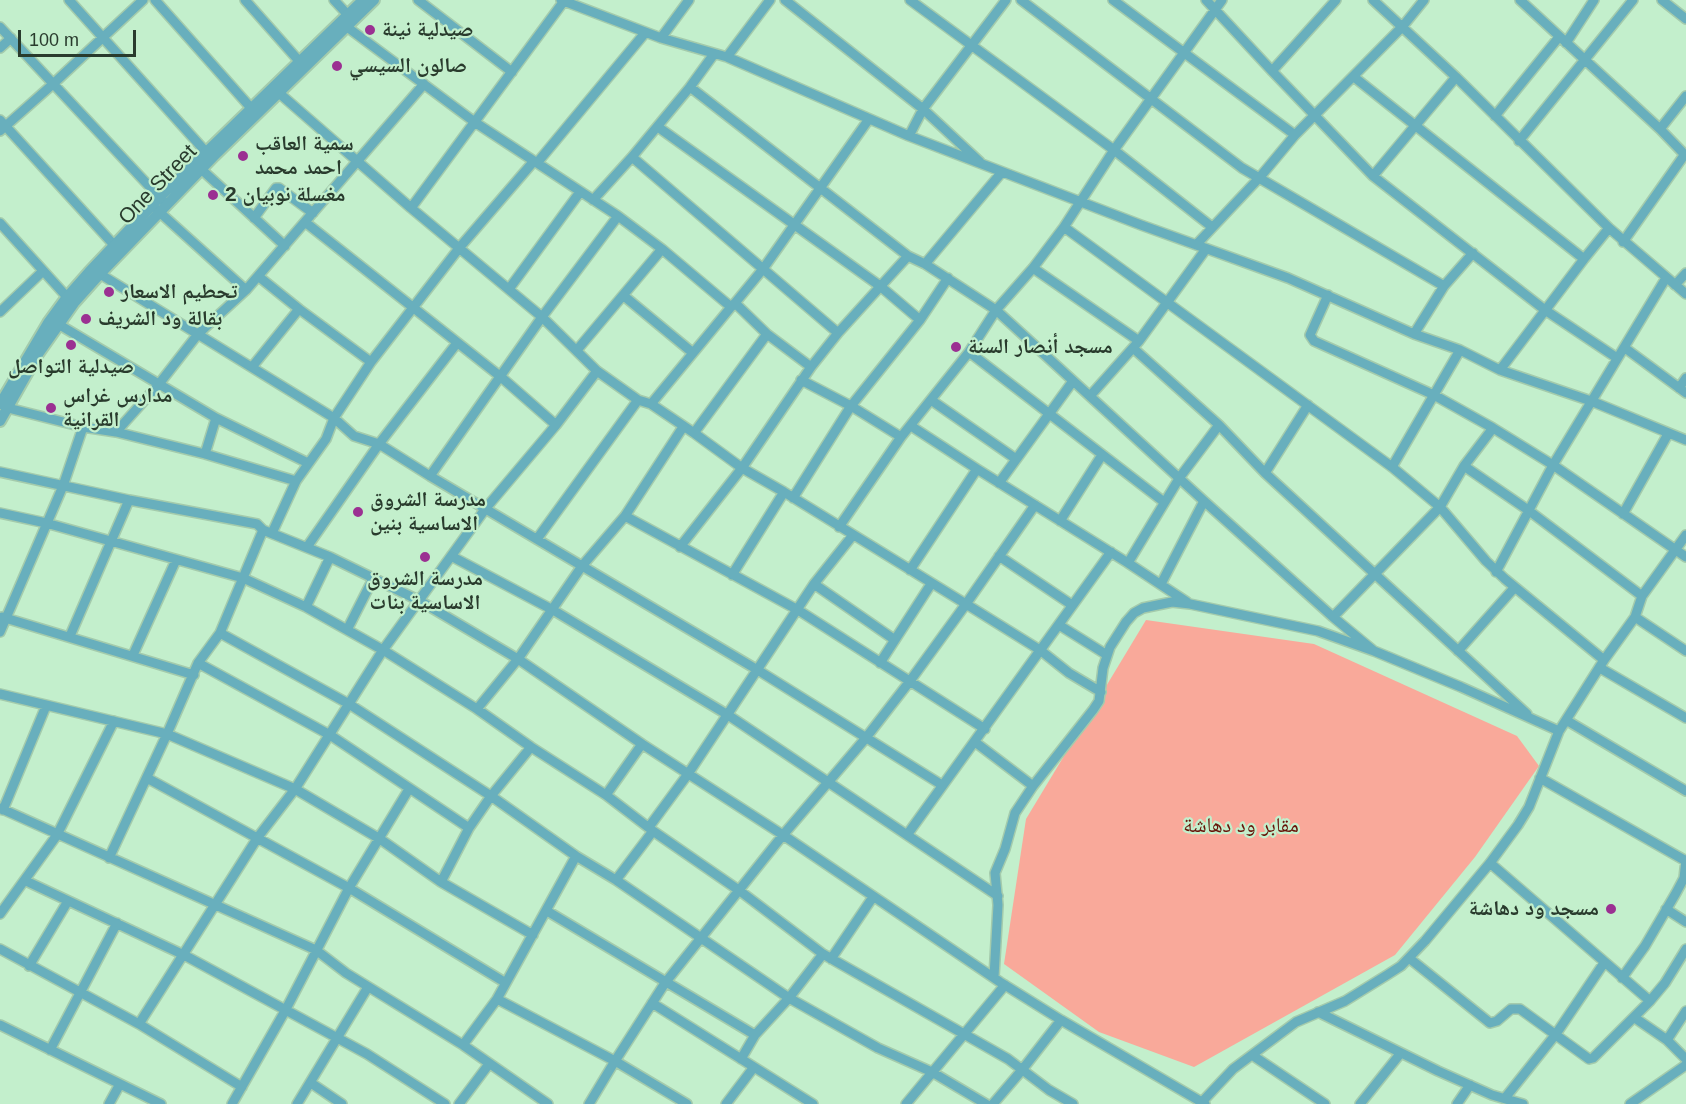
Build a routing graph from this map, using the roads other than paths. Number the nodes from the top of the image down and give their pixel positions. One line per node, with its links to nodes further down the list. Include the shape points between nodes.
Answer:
1 (69, 0): 35 (street)
2 (143, 0): 35 (street)
3 (155, 0): 57 (street)
4 (245, 0): 45 (street)
5 (334, 0): 29 (street)
6 (363, 0): 29 (street, One Street)
7 (374, 0): 33 (street, One Street)
8 (418, 0): 46 (street)
9 (674, 0): 27 (street)
10 (689, 0): 27 (street)
11 (770, 0): 43 (street)
12 (785, 0): 58 (street)
13 (910, 0): 39 (street)
14 (1006, 0): 39 (street)
15 (1021, 0): 55 (street)
16 (1113, 0): 41 (street)
17 (1206, 0): 28 (street)
18 (1222, 0): 28 (street)
19 (1336, 0): 47 (street)
20 (1373, 0): 31 (street)
21 (1424, 0): 31 (street)
22 (1520, 0): 38 (street)
23 (1594, 0): 38 (street)
24 (1633, 0): 44 (street)
25 (1662, 0): 30 (street)
26 (563, 1): 34 (street); 46 (street)
27 (682, 8): 37 (street)
28 (1215, 9): 41 (street); 47 (street)
29 (347, 14): 45 (street, One Street)
30 (1686, 19)
31 (1403, 26): 48 (street); 49 (street)
32 (0, 27): 36 (street)
33 (347, 27): 51 (street); 53 (street, One Street)
34 (645, 33): 37 (street); 75 (street)
35 (103, 37): 50 (street); 71 (street)
36 (11, 38): 40 (street); 50 (street)
37 (661, 38): 42 (street)
38 (1562, 40): 44 (street); 60 (street)
39 (971, 44): 58 (street); 70 (street)
40 (0, 48)
41 (1185, 52): 55 (street); 67 (street)
42 (714, 54): 43 (street); 52 (street)
43 (727, 57): 61 (street)
44 (1584, 60): 66 (street); 69 (street)
45 (299, 61): 56 (street, One Street)
46 (512, 72): 62 (street)
47 (1272, 72): 59 (street)
48 (1354, 76): 59 (street); 63 (street)
49 (1456, 77): 60 (street); 63 (street)
50 (53, 84): 64 (street); 85 (street)
51 (424, 84): 62 (street); 74 (street)
52 (690, 87): 65 (street); 81 (street)
53 (279, 93): 56 (street, One Street); 74 (street)
54 (1686, 96): 66 (street)
55 (1151, 98): 70 (street); 80 (street, via 1242,168)
56 (266, 100): 57 (street, One Street); 77 (street, One Street)
57 (251, 108): 71 (street, One Street)
58 (923, 109): 68 (street); 76 (street)
59 (1315, 115): 67 (street); 79 (street)
60 (1495, 116): 69 (street)
61 (869, 119): 68 (street); 81 (street)
62 (476, 123): 75 (street); 86 (street)
63 (1416, 125): 79 (street); 104 (street)
64 (2, 126): 97 (street)
65 (658, 127): 73 (street); 92 (street)
66 (1660, 129): 72 (street)
67 (1294, 135): 80 (street)
68 (909, 136): 76 (street)
69 (1519, 141): 95 (street)
70 (1114, 150): 84 (street); 94 (street)
71 (206, 152): 85 (street, One Street)
72 (1685, 155): 96 (street)
73 (632, 157): 83 (street); 107 (street)
74 (358, 161): 86 (street); 87 (street)
75 (535, 162): 82 (street); 99 (street)
76 (984, 166): 78 (street)
77 (201, 169): 85 (street, One Street); 89 (street)
78 (1002, 172): 84 (street); 105 (street)
79 (1373, 176): 102 (street)
80 (1260, 177): 94 (street); 116 (street)
81 (820, 187): 92 (street); 103 (street)
82 (580, 192): 83 (street); 117 (street)
83 (592, 200): 88 (street)
84 (1080, 201): 93 (street); 100 (street)
85 (159, 205): 97 (street, One Street); 110 (street, One Street); 118 (street)
86 (411, 208): 99 (street)
87 (313, 213): 89 (street, via 279,188); 90 (street)
88 (618, 216): 101 (street); 130 (street)
89 (254, 218): 98 (street)
90 (305, 222): 98 (street); 126 (street)
91 (0, 223): 108 (street)
92 (793, 224): 107 (street); 115 (street)
93 (1064, 227): 106 (street); 123 (street)
94 (1212, 227): 100 (street)
95 (1609, 228): 96 (street); 104 (street)
96 (1623, 242): 113 (street)
97 (114, 245): 122 (street, One Street)
98 (285, 246): 111 (street)
99 (460, 247): 117 (street); 126 (street)
100 (1201, 247): 119 (street); 123 (street)
101 (662, 249): 121 (street); 124 (street)
102 (1473, 252): 116 (street); 128 (street)
103 (909, 256): 105 (street); 115 (street)
104 (1584, 259): 128 (street)
105 (925, 264): 112 (street)
106 (1032, 268): 127 (street); 138 (street)
107 (763, 269): 124 (street); 133 (street)
108 (43, 271): 122 (street); 129 (street)
109 (1686, 273): 114 (street)
110 (100, 274): 132 (street, One Street); 134 (street)
111 (258, 276): 118 (street); 125 (street)
112 (948, 278): 127 (street); 131 (street)
113 (1666, 278): 114 (street); 139 (street)
114 (1676, 285): 120 (street)
115 (880, 286): 131 (street); 133 (street)
116 (1444, 286): 136 (street)
117 (509, 289): 130 (street)
118 (246, 290): 134 (street)
119 (1328, 294): 136 (street); 156 (street, via 1310,335 1314,341)
120 (1686, 294)
121 (624, 296): 140 (street); 142 (street)
122 (67, 297): 161 (street, One Street, via 31,350)
123 (1168, 302): 138 (street); 163 (street)
124 (733, 305): 135 (street); 142 (street)
125 (299, 309): 145 (street); 146 (street)
126 (413, 309): 137 (street); 145 (street)
127 (996, 310): 143 (street); 153 (street)
128 (1545, 310): 144 (street); 148 (street)
129 (0, 312)
130 (542, 317): 140 (street); 150 (street)
131 (920, 320): 164 (street)
132 (58, 324): 154 (street); 161 (street, One Street)
133 (838, 333): 147 (street)
134 (198, 334): 146 (street); 154 (street)
135 (767, 334): 147 (street); 176 (street)
136 (1414, 334): 141 (street)
137 (457, 343): 150 (street); 180 (street)
138 (1136, 345): 157 (street); 170 (street)
139 (1625, 348): 144 (street); 155 (street)
140 (577, 350): 149 (street)
141 (1460, 350): 148 (street); 156 (street)
142 (693, 352): 162 (street)
143 (969, 352): 159 (street); 165 (street)
144 (1617, 358): 160 (street)
145 (372, 362): 167 (street)
146 (252, 367): 167 (street)
147 (811, 367): 152 (street)
148 (1500, 370): 160 (street)
149 (597, 371): 158 (street); 169 (street)
150 (501, 377): 169 (street); 192 (street)
151 (1686, 378): 155 (street)
152 (801, 380): 164 (street); 188 (street)
153 (1073, 381): 157 (street); 165 (street)
154 (159, 384): 166 (street); 175 (street)
155 (1682, 391)
156 (1434, 395): 174 (street); 187 (street)
157 (1090, 396): 193 (street)
158 (638, 400): 162 (street); 215 (street)
159 (932, 400): 171 (street); 183 (street)
160 (1591, 401): 177 (street); 185 (street)
161 (5, 404): 168 (street, One Street); 172 (street)
162 (651, 404): 173 (street)
163 (1308, 405): 187 (street); 191 (street)
164 (851, 406): 178 (street); 198 (street)
165 (1049, 413): 182 (street); 183 (street)
166 (216, 418): 181 (street); 184 (street)
167 (334, 418): 180 (street, via 354,436); 184 (street, via 326,439)
168 (0, 421)
169 (556, 425): 204 (street)
170 (1219, 425): 191 (street); 193 (street)
171 (911, 426): 178 (street); 189 (street)
172 (83, 427): 175 (street); 196 (street)
173 (682, 427): 176 (street); 208 (street)
174 (1493, 428): 185 (street); 186 (street)
175 (116, 432): 181 (street)
176 (694, 433): 188 (street)
177 (1668, 434): 179 (street); 207 (street)
178 (901, 437): 211 (street)
179 (1686, 440)
180 (379, 444): 192 (street); 217 (street)
181 (205, 454): 194 (street)
182 (1102, 455): 201 (street); 209 (street)
183 (1016, 459): 195 (street)
184 (309, 463): 194 (street)
185 (1553, 465): 205 (street); 207 (street)
186 (1464, 466): 203 (street); 205 (street)
187 (1392, 467): 203 (street)
188 (742, 468): 197 (street); 218 (street)
189 (976, 469): 195 (street); 228 (street)
190 (0, 472): 196 (street)
191 (1265, 473): 231 (street)
192 (430, 476): 204 (street)
193 (1180, 477): 200 (street); 201 (street)
194 (296, 481): 212 (street)
195 (999, 483): 202 (street)
196 (63, 486): 199 (street); 210 (street)
197 (784, 492): 198 (street); 230 (street)
198 (793, 498): 211 (street)
199 (129, 500): 212 (street, via 257,524); 216 (street)
200 (1204, 501): 236 (street); 247 (street)
201 (1164, 502): 226 (street)
202 (1035, 505): 209 (street); 222 (street)
203 (1440, 507): 229 (street); 231 (street)
204 (486, 508): 215 (street); 221 (street)
205 (1528, 510): 229 (street); 238 (street)
206 (0, 513): 210 (street)
207 (1623, 513): 219 (street)
208 (625, 516): 218 (street); 227 (street)
209 (1060, 521): 220 (street)
210 (46, 523): 216 (street); 246 (street)
211 (839, 526): 213 (street)
212 (268, 532): 217 (street); 232 (street)
213 (853, 535): 228 (street); 234 (street)
214 (1686, 535): 219 (street)
215 (537, 538): 227 (street)
216 (112, 542): 225 (street); 253 (street)
217 (307, 547): 223 (street)
218 (680, 547): 230 (street)
219 (1676, 549): 224 (street); 238 (street)
220 (1111, 552): 226 (street); 241 (street)
221 (451, 556): 239 (street); 244 (street)
222 (999, 556): 240 (street); 241 (street)
223 (330, 557): 233 (street); 243 (street)
224 (1686, 557)
225 (176, 560): 232 (street); 260 (street)
226 (1128, 563): 236 (street)
227 (582, 566): 244 (street); 266 (street)
228 (910, 570): 235 (street)
229 (1496, 572): 237 (street)
230 (732, 574): 245 (street)
231 (1375, 574): 247 (street); 258 (street)
232 (243, 578): 243 (street); 252 (street)
233 (373, 579): 239 (street); 250 (street)
234 (814, 584): 245 (street); 254 (street)
235 (932, 584): 240 (street); 254 (street)
236 (1161, 584): 242 (street)
237 (1515, 587): 258 (street); 265 (street)
238 (1642, 596): 248 (street)
239 (420, 601): 255 (street); 262 (street)
240 (966, 604): 256 (street); 268 (street)
241 (1072, 604): 249 (street)
242 (1190, 604): 257 (street, via 1318,631); 261 (street, via 1159,604 1134,613)
243 (306, 607): 250 (street)
244 (553, 610): 262 (street); 274 (street)
245 (798, 610): 264 (street); 266 (street)
246 (3, 617): 251 (street); 253 (street)
247 (1333, 617): 257 (street)
248 (1635, 617): 259 (street); 265 (street)
249 (1059, 625): 256 (street); 261 (street)
250 (347, 630): 255 (street)
251 (0, 632)
252 (220, 633): 263 (street); 271 (street)
253 (70, 636): 260 (street)
254 (895, 640): 264 (street)
255 (383, 650): 271 (street); 273 (street)
256 (1040, 650): 269 (street); 279 (street)
257 (1374, 651): 278 (street)
258 (1458, 651): 278 (street)
259 (1686, 651)
260 (133, 655): 267 (street)
261 (1107, 655): 269 (street)
262 (518, 658): 273 (street); 285 (street)
263 (198, 663): 267 (street); 282 (street)
264 (880, 663): 268 (street)
265 (1602, 664): 275 (street); 276 (street)
266 (756, 669): 274 (street); 283 (street)
267 (194, 675): 281 (street)
268 (910, 681): 279 (street); 283 (street)
269 (1101, 692): 292 (street, via 1093,710)
270 (0, 694): 272 (street)
271 (349, 704): 282 (street); 297 (street)
272 (46, 706): 277 (street); 298 (street)
273 (477, 709): 286 (street)
274 (728, 715): 287 (street); 290 (street)
275 (1686, 718)
276 (1566, 720): 280 (street); 295 (street)
277 (114, 721): 281 (street); 301 (street)
278 (1536, 722): 280 (street)
279 (985, 729): 284 (street)
280 (1559, 731): 289 (street)
281 (167, 734): 288 (street); 293 (street)
282 (330, 735): 293 (street); 294 (street)
283 (865, 739): 290 (street); 291 (street)
284 (975, 742): 291 (street); 292 (street)
285 (642, 744): 287 (street); 296 (street)
286 (531, 747): 296 (street); 297 (street)
287 (688, 774): 300 (street); 302 (street)
288 (147, 778): 304 (street); 307 (street)
289 (1540, 778): 308 (street); 309 (street, via 1529,807)
290 (828, 781): 302 (street); 303 (street)
291 (942, 785): 303 (street)
292 (1033, 786): 316 (street, via 1015,813 995,873)
293 (295, 789): 304 (street); 305 (street)
294 (409, 789): 299 (street); 305 (street)
295 (1686, 791)
296 (606, 795): 300 (street)
297 (491, 796): 299 (street); 306 (street)
298 (2, 809): 301 (street)
299 (469, 828): 313 (street)
300 (651, 829): 311 (street); 315 (street)
301 (57, 835): 307 (street); 312 (street)
302 (783, 835): 315 (street); 317 (street)
303 (907, 835): 316 (street)
304 (258, 837): 314 (street); 320 (street)
305 (380, 839): 313 (street); 314 (street)
306 (576, 856): 311 (street); 322 (street)
307 (109, 858): 320 (street)
308 (1686, 861): 310 (street)
309 (1490, 863): 333 (street); 334 (street)
310 (1685, 878): 321 (street)
311 (616, 880): 327 (street)
312 (26, 881): 318 (street); 319 (street)
313 (441, 882): 326 (street)
314 (349, 888): 330 (street); 338 (street)
315 (740, 891): 327 (street); 332 (street)
316 (998, 896): 336 (street)
317 (873, 897): 332 (street); 336 (street)
318 (3, 901): 323 (street)
319 (68, 901): 325 (street); 335 (street)
320 (215, 904): 330 (street); 331 (street)
321 (1666, 909): 324 (street); 337 (street)
322 (547, 911): 326 (street); 339 (street)
323 (0, 914)
324 (1686, 921)
325 (117, 923): 331 (street); 342 (street)
326 (533, 935): 338 (street)
327 (701, 938): 339 (street); 343 (street)
328 (0, 949): 335 (street)
329 (1686, 949): 345 (street)
330 (316, 950): 341 (street); 347 (street)
331 (184, 955): 347 (street); 352 (street)
332 (827, 957): 343 (street); 354 (street)
333 (1409, 958): 349 (street, via 1345,1001); 355 (street, via 1490,1023 1515,1008)
334 (1604, 963): 337 (street); 355 (street)
335 (29, 966): 342 (street)
336 (994, 977): 340 (street)
337 (1622, 978): 345 (street)
338 (506, 983): 344 (street)
339 (665, 983): 346 (street); 356 (street)
340 (1005, 985): 351 (street); 354 (street)
341 (368, 987): 357 (street); 359 (street)
342 (79, 992): 352 (street); 360 (street)
343 (789, 998): 356 (street); 370 (street, via 878,1048)
344 (497, 999): 359 (street); 365 (street)
345 (1650, 1002): 350 (street)
346 (652, 1003): 363 (street); 365 (street)
347 (285, 1011): 357 (street); 374 (street)
348 (1686, 1011): 358 (street)
349 (1318, 1012): 361 (street); 362 (street, via 1296,1022)
350 (1635, 1018): 355 (street, via 1589,1059); 358 (street)
351 (1061, 1020): 369 (street); 376 (street)
352 (139, 1024): 374 (street)
353 (0, 1025): 360 (street)
354 (965, 1034): 369 (street); 370 (street)
355 (1556, 1034): 375 (street)
356 (755, 1035): 363 (street)
357 (338, 1038): 371 (street); 382 (street)
358 (1667, 1040): 364 (street)
359 (463, 1045): 366 (street)
360 (50, 1050): 372 (street)
361 (1400, 1054): 373 (street); 394 (street)
362 (1252, 1055): 376 (street, via 1233,1069); 393 (street)
363 (741, 1059): 368 (street)
364 (1686, 1059)
365 (615, 1060): 385 (street); 386 (street)
366 (489, 1064): 383 (street); 384 (street)
367 (1686, 1065): 397 (street)
368 (754, 1067): 387 (street); 388 (street)
369 (1022, 1070): 391 (street); 392 (street)
370 (932, 1072): 389 (street); 390 (street)
371 (311, 1083): 380 (street); 381 (street)
372 (120, 1084): 377 (street); 378 (street)
373 (1470, 1085): 375 (street); 395 (street)
374 (242, 1087): 379 (street)
375 (1505, 1098): 396 (street)
376 (1202, 1103)
377 (109, 1104)
378 (161, 1104)
379 (232, 1104)
380 (297, 1104)
381 (342, 1104)
382 (445, 1104)
383 (459, 1104)
384 (548, 1104)
385 (589, 1104)
386 (687, 1104)
387 (726, 1104)
388 (813, 1104)
389 (906, 1104)
390 (986, 1104)
391 (993, 1104)
392 (1073, 1104)
393 (1324, 1104)
394 (1360, 1104)
395 (1457, 1104)
396 (1523, 1104)
397 (1630, 1104)

